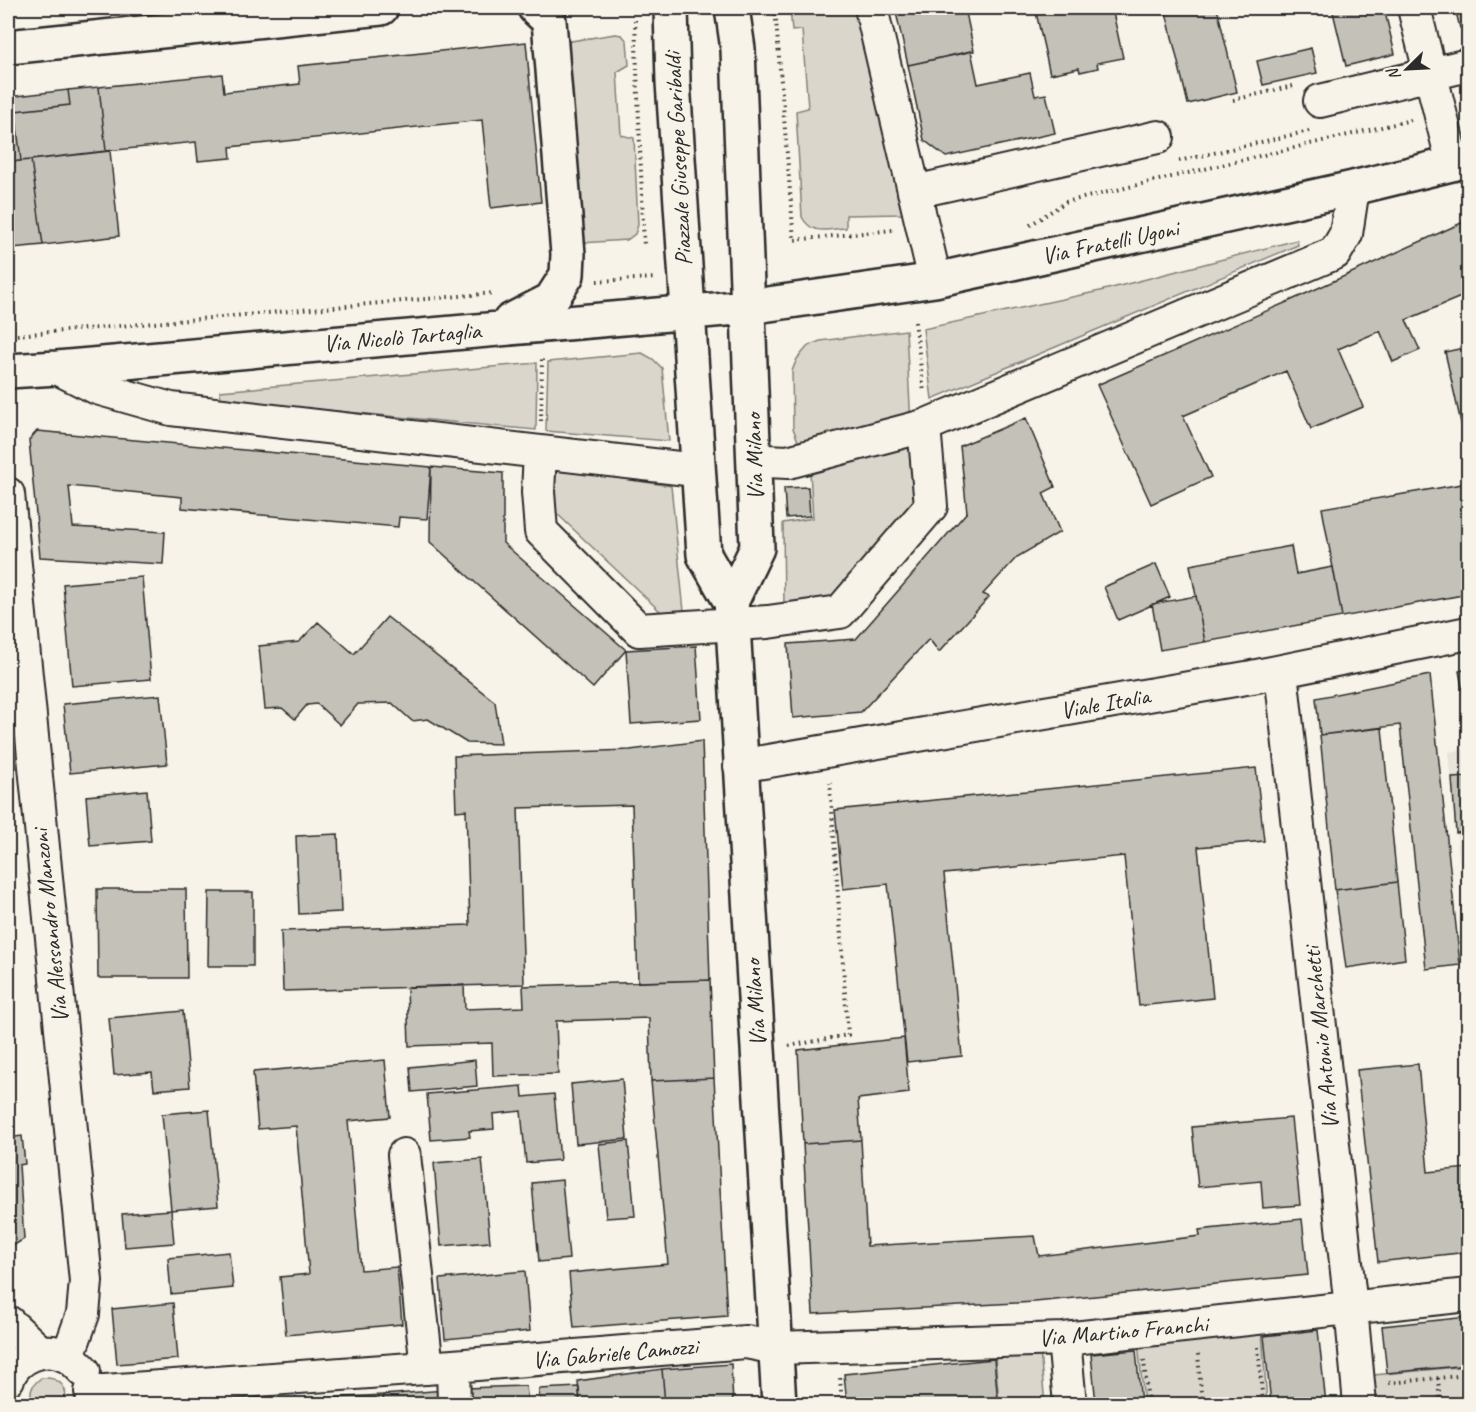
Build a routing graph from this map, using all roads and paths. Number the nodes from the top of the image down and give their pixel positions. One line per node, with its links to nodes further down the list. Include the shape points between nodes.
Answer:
1 (367, 8): 9 (main road)
2 (535, 8): 23 (main road, via 549,21 567,275 551,300)
3 (671, 8): 21 (main road, Piazzale Giuseppe Garibaldi)
4 (732, 8): 20 (main road, via 738,49)
5 (775, 8): 17 (path, via 794,240)
6 (871, 8): 16 (street)
7 (1414, 8): 11 (street)
8 (635, 20): 18 (path)
9 (8, 47)
10 (1468, 65): 11 (street)
11 (1430, 75): 12 (street); 14 (street)
12 (1320, 101)
13 (1158, 137): 16 (street)
14 (1461, 162): 15 (main road, Via Fratelli Ugoni)
15 (1353, 188): 19 (main road, Via Fratelli Ugoni); 27 (street, Via Milano, via 1346,234 1335,253)
16 (914, 192): 19 (street)
17 (902, 229)
18 (644, 247)
19 (935, 280): 20 (main road, Via Fratelli Ugoni)
20 (748, 306): 21 (main road, Via Nicolò Tartaglia); 32 (main road, Via Milano, via 757,548)
21 (688, 311): 23 (main road, Via Nicolò Tartaglia); 32 (main road, Via Milano, via 704,555)
22 (915, 322): 27 (path, via 926,410)
23 (495, 329): 25 (main road, Via Nicolò Tartaglia)
24 (542, 353): 28 (path)
25 (57, 368): 26 (main road, Via Nicolò Tartaglia); 28 (street, via 97,388 171,409)
26 (8, 371)
27 (932, 423): 29 (street, Via Milano, via 788,462); 32 (street, via 930,506 840,612)
28 (540, 439): 30 (street); 32 (street, via 541,531 639,630)
29 (766, 461)
30 (687, 469)
31 (8, 494): 46 (street, Via Alessandro Manzoni, via 86,1281 83,1314)
32 (732, 614): 35 (main road, Via Milano)
33 (1468, 633): 34 (street, Viale Italia)
34 (1281, 672): 35 (street, Viale Italia); 40 (street, Via Antonio Marchetti)
35 (741, 766): 44 (main road, Via Milano)
36 (830, 779): 37 (path, via 848,1035)
37 (788, 1046)
38 (404, 1155): 48 (street)
39 (1468, 1295): 40 (street, Via Martino Franchi)
40 (1351, 1308): 42 (street, Via Martino Franchi); 53 (street, Via Antonio Marchetti)
41 (8, 1322): 46 (street)
42 (1064, 1339): 44 (street, Via Martino Franchi); 59 (street)
43 (1258, 1345): 55 (path)
44 (776, 1348): 48 (street, Via Gabriele Camozzi, via 746,1342); 57 (main road, Via Milano)
45 (1198, 1351): 61 (path)
46 (54, 1354): 52 (street, via 19,1362); 54 (street, via 84,1370)
47 (1144, 1358): 60 (path)
48 (440, 1367): 54 (street, Via Gabriele Camozzi); 56 (street)
49 (839, 1371): 58 (path)
50 (1468, 1375): 51 (path)
51 (1438, 1378): 53 (path); 63 (path)
52 (8, 1379)
53 (1371, 1394)
54 (91, 1398)
55 (1263, 1402): 62 (path)
56 (454, 1404)
57 (779, 1404)
58 (842, 1404)
59 (1070, 1404)
60 (1148, 1404)
61 (1202, 1404)
62 (1210, 1404)
63 (1440, 1404)

